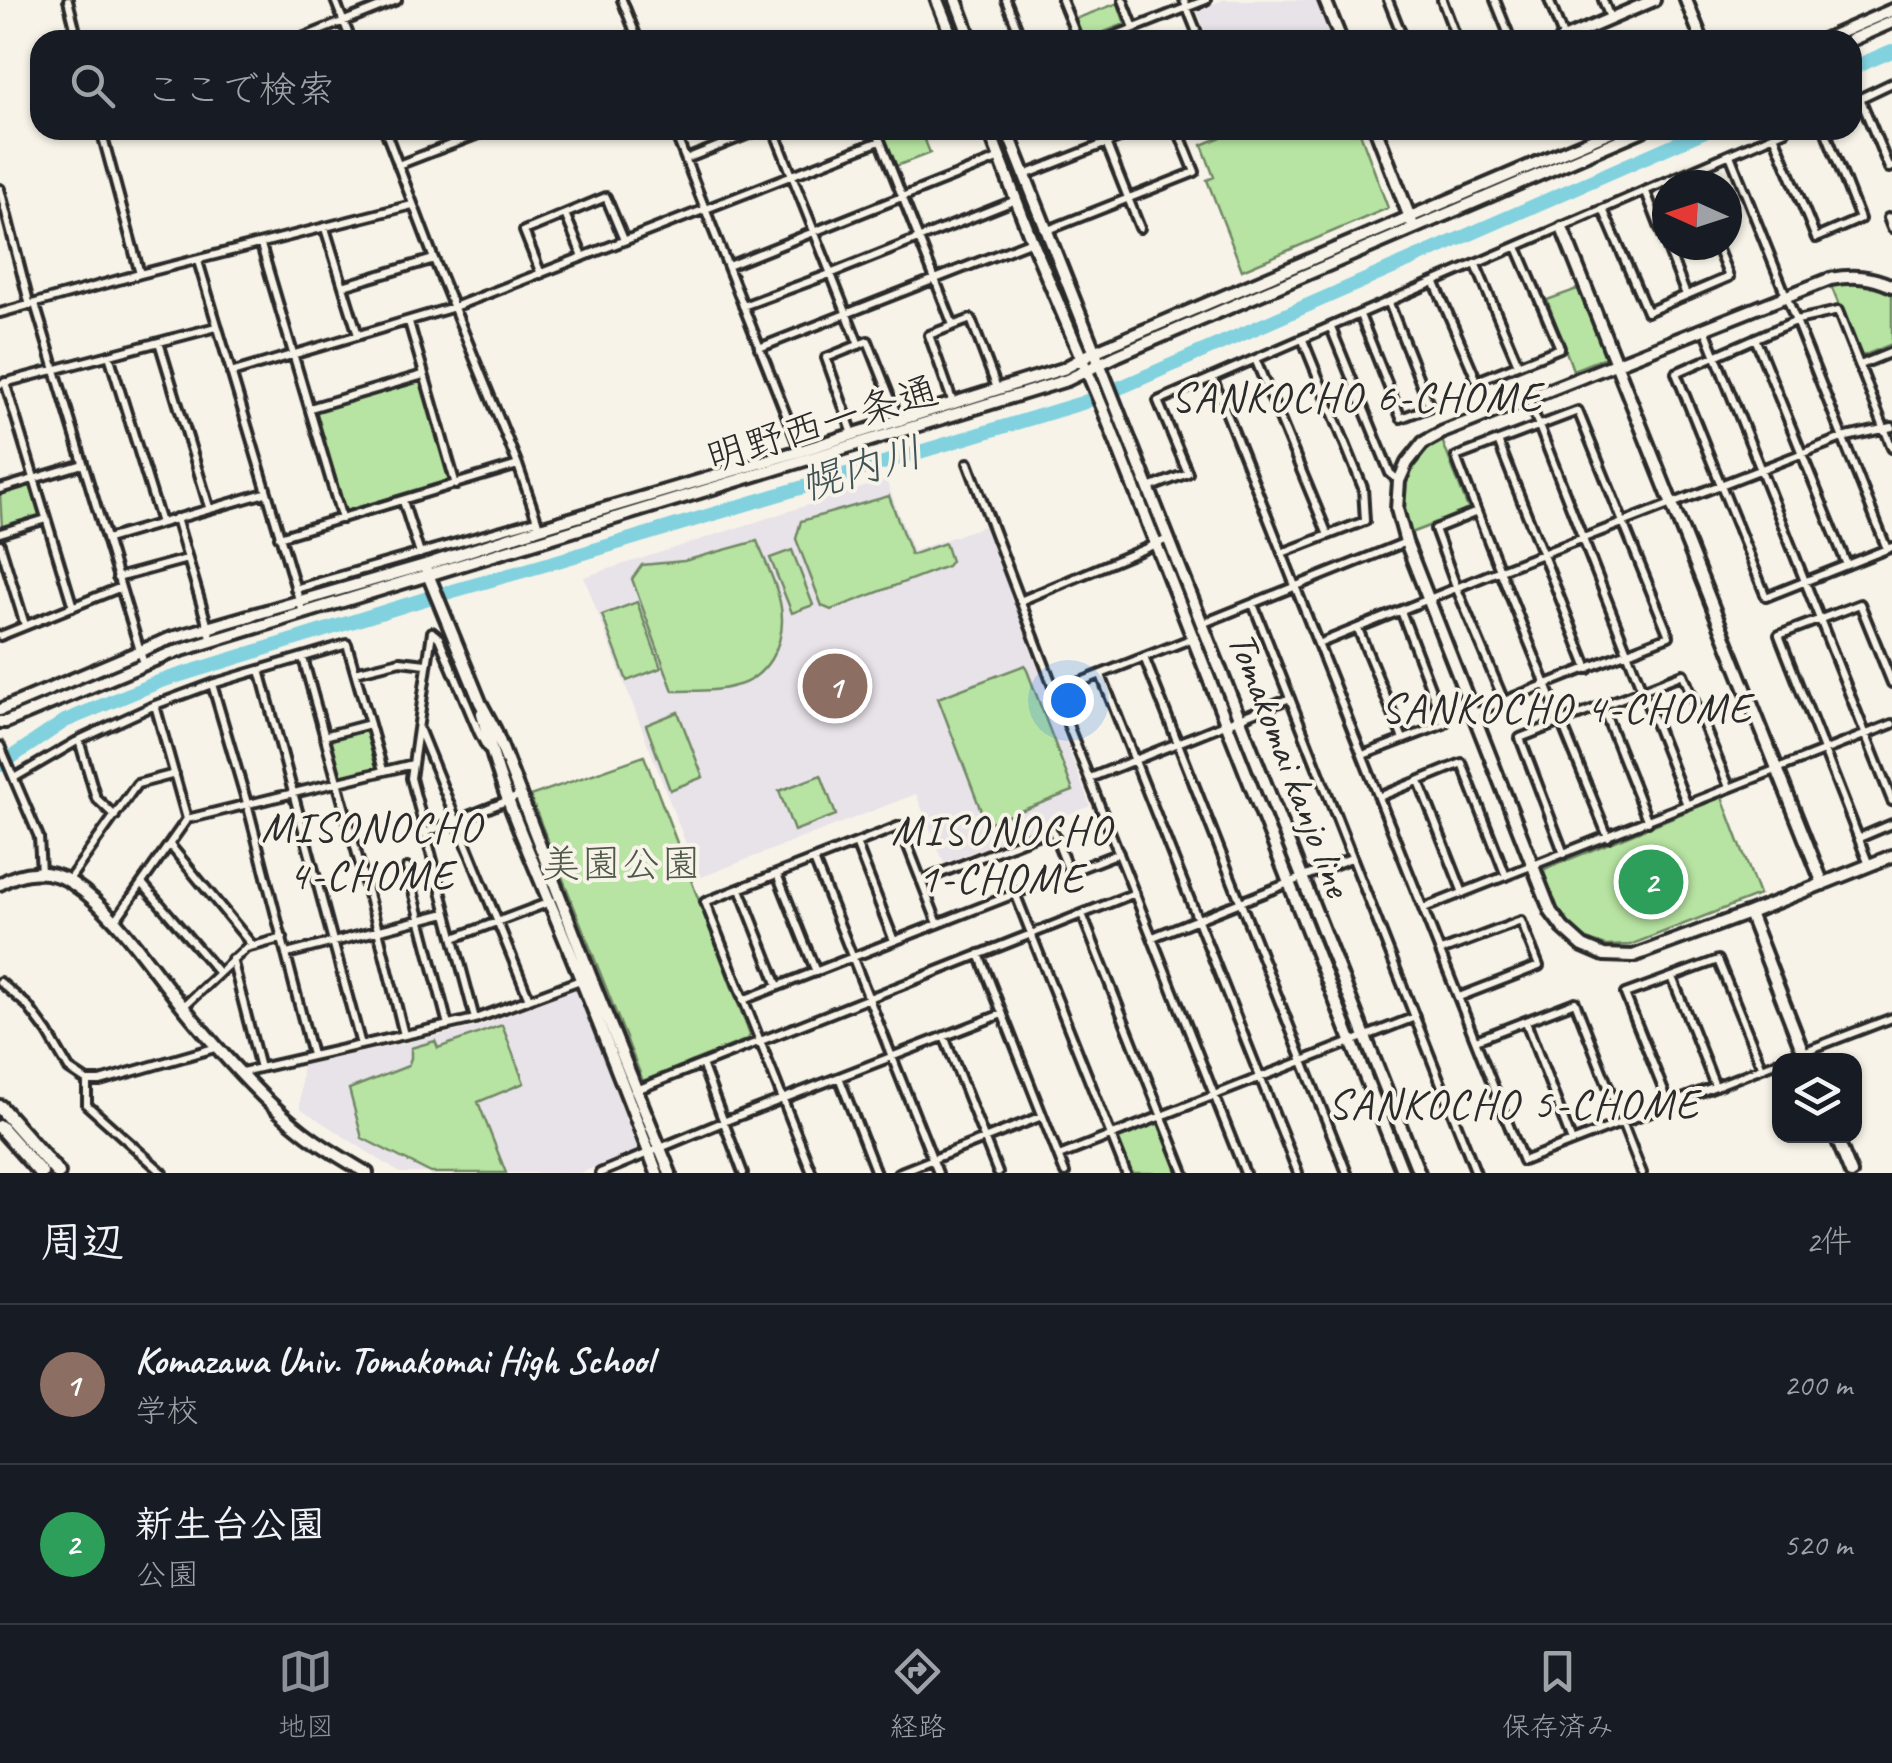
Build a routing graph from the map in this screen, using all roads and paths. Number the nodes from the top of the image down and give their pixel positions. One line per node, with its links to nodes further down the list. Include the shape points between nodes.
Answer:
1 (68, 0): 25 (street)
2 (335, 0): 22 (street)
3 (398, 0): 22 (street)
4 (622, 0): 28 (street)
5 (938, 0): 29 (street)
6 (956, 0): 30 (street)
7 (1006, 0): 31 (street)
8 (1062, 0): 32 (street)
9 (1123, 0): 24 (street)
10 (1206, 0): 19 (street)
11 (1325, 0): 35 (street)
12 (1388, 0): 36 (street)
13 (1442, 0): 37 (street)
14 (1495, 0): 38 (street)
15 (1549, 0): 39 (street)
16 (1603, 0): 21 (street)
17 (1654, 0): 21 (street)
18 (1686, 0): 41 (street)
19 (1186, 4): 24 (street); 34 (street)
20 (1892, 10): 42 (street)
21 (1610, 19): 40 (street)
22 (344, 22): 26 (street); 27 (street)
23 (1892, 22): 43 (street)
24 (1134, 28): 33 (street)
25 (76, 30)
26 (323, 30)
27 (347, 30)
28 (634, 30)
29 (949, 30)
30 (968, 30)
31 (1018, 30)
32 (1074, 30)
33 (1129, 30)
34 (1196, 30)
35 (1336, 30)
36 (1400, 30)
37 (1453, 30)
38 (1507, 30)
39 (1560, 30)
40 (1584, 30)
41 (1698, 30)
42 (1845, 30)
43 (1862, 35)
44 (1892, 84): 45 (street)
45 (1862, 97)
46 (1862, 112): 70 (street)
47 (104, 140): 103 (street)
48 (389, 140): 69 (street)
49 (463, 140): 69 (street)
50 (678, 140): 68 (street)
51 (735, 140): 68 (street)
52 (777, 140): 73 (street)
53 (993, 140): 67 (street, Tomakomai kanjo line)
54 (1012, 140): 72 (street, Tomakomai kanjo line)
55 (1105, 140): 65 (street)
56 (1116, 140): 65 (street)
57 (1182, 140): 78 (street, via 1194,172)
58 (1380, 140): 85 (street)
59 (1593, 140): 85 (street, 明野西一条通)
60 (1618, 140): 85 (street, 明野西一条通)
61 (1763, 140): 66 (street)
62 (1776, 140): 63 (street, via 1816,238 1860,220)
63 (1829, 140)
64 (880, 141): 73 (street); 77 (street)
65 (1106, 144): 72 (street); 78 (street)
66 (1730, 155): 71 (street); 111 (street)
67 (1000, 158): 77 (street); 79 (street, Tomakomai kanjo line)
68 (686, 160): 81 (street)
69 (398, 165): 80 (street)
70 (1892, 167)
71 (1694, 170)
72 (1025, 175): 90 (street, Tomakomai kanjo line)
73 (790, 176): 81 (street); 91 (street)
74 (0, 189): 113 (street)
75 (1652, 189): 76 (street)
76 (1646, 192): 82 (street); 110 (street)
77 (903, 198): 91 (street); 92 (street)
78 (1128, 199): 87 (street); 90 (street)
79 (1016, 200): 92 (street); 94 (street, Tomakomai kanjo line)
80 (412, 205): 86 (street); 98 (street)
81 (706, 208): 93 (street); 102 (street)
82 (1603, 209): 88 (street); 110 (street, via 1647,312)
83 (565, 214): 93 (street, via 606,197); 97 (street); 104 (street, via 524,230)
84 (1892, 216): 89 (street)
85 (1412, 224): 131 (street, 明野西一条通); 138 (street, 明野西一条通)
86 (325, 228): 95 (street); 108 (street)
87 (1140, 228)
88 (1562, 228): 96 (street); 140 (street)
89 (1892, 228)
90 (1046, 231): 131 (street, Tomakomai kanjo line)
91 (814, 232): 102 (street); 105 (street)
92 (918, 237): 105 (street); 106 (street)
93 (624, 240): 97 (street)
94 (1032, 241): 106 (street); 136 (street, Tomakomai kanjo line)
95 (261, 244): 99 (street); 133 (street)
96 (1517, 247): 101 (street); 139 (street, via 1560,348)
97 (583, 257): 104 (street)
98 (434, 259): 108 (street); 115 (street)
99 (198, 260): 103 (street); 122 (street)
100 (1722, 260): 110 (street, via 1729,277)
101 (1476, 265): 107 (street); 139 (street)
102 (728, 266): 114 (street)
103 (140, 274): 113 (street)
104 (541, 274): 115 (street)
105 (830, 274): 114 (street); 117 (street)
106 (934, 279): 117 (street); 121 (street)
107 (1435, 283): 112 (street); 139 (street, via 1478,381)
108 (343, 286): 125 (street)
109 (1892, 286): 111 (street, via 1852,276)
110 (1686, 295)
111 (1787, 295): 119 (street); 124 (street)
112 (1388, 303): 118 (street); 118 (street, via 1430,406 1400,418)
113 (33, 305): 116 (street); 142 (street)
114 (743, 306): 130 (street)
115 (454, 307): 120 (street); 163 (street)
116 (0, 313)
117 (848, 315): 129 (street); 130 (street)
118 (1360, 315): 123 (street)
119 (1797, 320): 126 (street); 141 (street, via 1838,311); 156 (street)
120 (409, 322): 125 (street); 144 (street)
121 (953, 326): 148 (street, via 971,319); 150 (street, via 930,335)
122 (216, 327): 128 (street); 143 (street)
123 (1331, 328): 127 (street); 166 (street)
124 (1704, 330): 135 (street); 140 (street)
125 (358, 335): 133 (street)
126 (1755, 338): 135 (street); 159 (street)
127 (1303, 340): 137 (street); 183 (street, via 1364,488 1365,521)
128 (159, 342): 134 (street); 174 (street)
129 (859, 345): 152 (street, via 868,341); 155 (street, via 826,358)
130 (759, 348): 160 (street)
131 (1096, 351): 136 (street, 明野西一条通); 138 (street, Tomakomai kanjo line)
132 (1892, 352): 141 (street)
133 (294, 354): 143 (street); 151 (street)
134 (109, 355): 142 (street); 179 (street)
135 (1715, 355): 164 (street); 168 (street, via 1676,373)
136 (1082, 358): 145 (street, Tomakomai kanjo line); 148 (street, 明野西一条通)
137 (1256, 360): 146 (street); 183 (street)
138 (1101, 364): 145 (street, 明野西一条通); 169 (street, Tomakomai kanjo line)
139 (1518, 364)
140 (1617, 364): 149 (street); 173 (street)
141 (1860, 365): 154 (street)
142 (55, 370): 147 (street); 162 (street)
143 (230, 373): 171 (street)
144 (424, 374): 151 (street); 167 (street)
145 (1090, 376): 148 (street, 明野西一条通); 187 (street, Tomakomai kanjo line)
146 (1213, 379): 169 (street, via 1158,401 1188,473); 191 (street)
147 (2, 383): 165 (street)
148 (999, 395): 150 (street, 明野西一条通); 152 (street, 明野西一条通)
149 (1528, 398): 153 (street); 166 (street, via 1423,443)
150 (953, 403): 152 (street, 明野西一条通)
151 (310, 408): 178 (street)
152 (901, 425): 155 (street, 明野西一条通); 160 (street, 明野西一条通)
153 (1537, 426): 157 (street); 180 (street, via 1578,411); 186 (street)
154 (1888, 428): 156 (street); 158 (street)
155 (854, 434): 160 (street, 明野西一条通)
156 (1842, 438): 159 (street); 190 (street)
157 (1498, 440): 175 (street, via 1456,457); 193 (street)
158 (1892, 448)
159 (1802, 454): 164 (street); 195 (street)
160 (802, 456): 181 (street, 明野西一条通)
161 (968, 463): 205 (street)
162 (83, 464): 165 (street); 185 (street)
163 (518, 466): 167 (street); 181 (street)
164 (1760, 470): 168 (street); 199 (street)
165 (34, 479): 170 (street); 177 (street)
166 (1399, 481): 188 (street, via 1397,509)
167 (456, 485): 172 (street)
168 (1720, 485): 173 (street); 199 (street, via 1766,597)
169 (1148, 488): 187 (street, Tomakomai kanjo line)
170 (0, 489)
171 (265, 492): 174 (street); 184 (street)
172 (404, 501): 178 (street); 192 (street)
173 (1671, 504): 180 (street); 259 (street)
174 (209, 508): 176 (street)
175 (1476, 512): 196 (street); 202 (street, via 1435,528)
176 (176, 518): 179 (street); 194 (street)
177 (46, 519): 182 (street); 207 (street)
178 (342, 519): 184 (street)
179 (160, 522): 185 (street)
180 (1625, 524): 186 (street); 220 (street, via 1669,636)
181 (541, 529): 192 (street); 197 (street, 明野西一条通)
182 (0, 533)
183 (1328, 535): 191 (street)
184 (279, 537): 203 (street)
185 (107, 539): 198 (street)
186 (1582, 539): 193 (street); 220 (street)
187 (1162, 541): 205 (street); 211 (street, Tomakomai kanjo line); 216 (street, Tomakomai kanjo line)
188 (1406, 542): 200 (street); 204 (street)
189 (0, 544): 212 (street)
190 (1889, 548): 195 (street)
191 (1282, 553): 200 (street)
192 (420, 554): 203 (street)
193 (1542, 554): 196 (street); 225 (street)
194 (188, 559): 198 (street); 213 (street)
195 (1847, 566): 199 (street)
196 (1498, 571): 202 (street); 231 (street)
197 (428, 574): 203 (street, 明野西一条通); 209 (street, 明野西一条通); 236 (street)
198 (117, 578): 201 (street)
199 (1805, 584): 210 (street)
200 (1294, 587): 206 (street); 218 (street)
201 (120, 588): 207 (street); 219 (street)
202 (1457, 589): 204 (street); 235 (street)
203 (297, 595): 209 (street); 213 (street, 明野西一条通)
204 (1430, 600): 208 (street); 240 (street)
205 (1020, 602): 233 (street)
206 (1253, 604): 211 (street); 234 (street)
207 (73, 606): 212 (street)
208 (1401, 611): 214 (street); 250 (street, via 1444,724)
209 (302, 613): 217 (street, 明野西一条通)
210 (1819, 619): 229 (street, via 1860,604); 248 (street); 254 (street, via 1779,634)
211 (1204, 623): 241 (street, Tomakomai kanjo line)
212 (24, 626): 215 (street)
213 (209, 627): 217 (street); 219 (street, 明野西一条通)
214 (1358, 629): 218 (street); 250 (street)
215 (0, 636)
216 (1193, 638): 221 (street); 245 (street, Tomakomai kanjo line)
217 (212, 640): 223 (street, 明野西一条通)
218 (1318, 644): 256 (street)
219 (139, 651): 223 (street); 239 (street, 明野西一条通)
220 (1627, 652): 225 (street); 232 (street)
221 (1144, 657): 228 (street); 252 (street)
222 (303, 658): 226 (street); 227 (street, via 348,644); 249 (street)
223 (144, 664): 242 (street, 明野西一条通)
224 (426, 664): 227 (street, via 400,661); 247 (street); 255 (street, via 432,632)
225 (1588, 669): 231 (street)
226 (260, 670): 230 (street); 267 (street)
227 (355, 672): 244 (street)
228 (1101, 674): 233 (street); 257 (street)
229 (1892, 683)
230 (212, 684): 237 (street); 272 (street)
231 (1546, 685): 235 (street); 243 (street)
232 (1642, 690): 238 (street); 266 (street, via 1683,674); 273 (street)
233 (1055, 692): 263 (street)
234 (1290, 698): 241 (street); 287 (street)
235 (1504, 701): 240 (street)
236 (480, 702): 255 (street); 268 (street)
237 (155, 706): 251 (street); 261 (street)
238 (1602, 706): 243 (street); 277 (street)
239 (0, 710)
240 (1474, 713): 289 (street)
241 (1242, 718): 245 (street); 296 (street, Tomakomai kanjo line)
242 (0, 722)
243 (1562, 722): 280 (street); 285 (street, via 1520,738)
244 (370, 724): 249 (street); 260 (street)
245 (1226, 724): 252 (street); 300 (street, Tomakomai kanjo line)
246 (1892, 724): 248 (street)
247 (420, 730): 258 (street); 276 (street)
248 (1866, 734): 254 (street); 271 (street)
249 (324, 736): 265 (street)
250 (1404, 739): 256 (street)
251 (79, 740): 262 (street); 274 (street, via 96,798)
252 (1178, 744): 257 (street); 308 (street)
253 (0, 746): 262 (street)
254 (1824, 750): 259 (street); 281 (street)
255 (490, 753): 270 (street)
256 (1363, 756): 269 (street)
257 (1136, 760): 263 (street); 313 (street)
258 (413, 764): 260 (street); 279 (street)
259 (1777, 768): 266 (street); 302 (street)
260 (383, 770): 265 (street)
261 (174, 774): 274 (street, via 137,784); 275 (street)
262 (14, 778): 292 (street, via 39,837)
263 (1090, 778): 284 (street)
264 (1420, 780): 269 (street); 295 (street, via 1462,763); 306 (street)
265 (336, 782): 267 (street); 318 (street)
266 (1729, 787): 273 (street)
267 (293, 792): 272 (street); 324 (street)
268 (520, 796): 270 (street); 307 (street)
269 (1379, 797): 309 (street)
270 (506, 800): 276 (street); 307 (street)
271 (1892, 801)
272 (248, 803): 275 (street); 321 (street)
273 (1688, 805): 277 (street)
274 (115, 816): 297 (street)
275 (187, 819): 283 (street)
276 (456, 822): 279 (street); 316 (street)
277 (1648, 822): 280 (street)
278 (1892, 824): 281 (street)
279 (426, 833): 310 (street)
280 (1608, 837): 285 (street)
281 (1858, 838): 290 (street)
282 (856, 843): 288 (street); 298 (street, via 900,826); 323 (street)
283 (170, 845): 299 (street); 325 (street)
284 (1119, 852): 293 (street); 305 (street)
285 (1564, 854): 289 (street)
286 (1892, 856): 290 (street)
287 (1351, 858): 296 (street); 343 (street)
288 (814, 860): 294 (street); 329 (street)
289 (1533, 866): 295 (street); 311 (street, via 1563,928 1604,955 1632,956)
290 (1869, 866): 302 (street)
291 (408, 868): 314 (street)
292 (41, 872): 297 (street); 301 (street)
293 (1069, 872): 298 (street, via 1052,829); 304 (street)
294 (777, 874): 303 (street); 332 (street)
295 (1506, 876): 306 (street)
296 (1302, 877): 300 (street); 350 (street, Tomakomai kanjo line)
297 (68, 881): 315 (street)
298 (922, 881): 317 (street)
299 (142, 883): 315 (street); 331 (street)
300 (1288, 883): 308 (street); 353 (street, Tomakomai kanjo line)
301 (0, 884)
302 (1823, 884): 311 (street)
303 (740, 889): 336 (street); 340 (street, via 706,902)
304 (1014, 893): 317 (street); 319 (street)
305 (1135, 893): 312 (street); 320 (street)
306 (1464, 893): 309 (street)
307 (555, 900): 316 (street); 334 (street)
308 (1239, 903): 313 (street); 360 (street)
309 (1424, 908): 326 (street)
310 (446, 912): 314 (street); 322 (street)
311 (1750, 913): 356 (street)
312 (1082, 914): 319 (street); 376 (street)
313 (1198, 919): 320 (street); 367 (street)
314 (420, 920): 318 (street); 347 (street)
315 (114, 922): 341 (street)
316 (496, 923): 322 (street); 339 (street)
317 (938, 924): 323 (street)
318 (378, 930): 324 (street); 348 (street)
319 (1031, 934): 328 (street); 380 (street)
320 (1153, 936): 371 (street)
321 (283, 938): 325 (street); 327 (street)
322 (454, 938): 345 (street)
323 (894, 941): 329 (street)
324 (334, 942): 327 (street); 354 (street)
325 (252, 945): 330 (street)
326 (1441, 951): 337 (street); 337 (street, via 1521,920 1539,966)
327 (287, 954): 358 (street)
328 (979, 954): 338 (street); 342 (street)
329 (853, 957): 332 (street); 338 (street)
330 (232, 960): 331 (street); 363 (street)
331 (218, 972): 341 (street)
332 (816, 972): 336 (street)
333 (1672, 977): 364 (street, via 1718,960); 369 (street); 373 (street, via 1625,994)
334 (585, 978): 339 (street); 370 (street)
335 (0, 982): 368 (street, via 27,1005 70,1069)
336 (778, 986): 340 (street)
337 (1460, 997): 351 (street)
338 (869, 998): 352 (street); 359 (street)
339 (528, 999): 345 (street)
340 (743, 1000): 352 (street)
341 (183, 1007): 355 (street)
342 (1002, 1014): 349 (street); 375 (street)
343 (1416, 1017): 350 (street); 408 (street)
344 (1892, 1018): 357 (street)
345 (475, 1019): 347 (street)
346 (1526, 1021): 351 (street); 378 (street, via 1575,1002); 382 (street)
347 (448, 1025): 348 (street)
348 (404, 1036): 354 (street)
349 (944, 1036): 359 (street); 381 (street)
350 (1364, 1037): 353 (street); 407 (street, Tomakomai kanjo line)
351 (1476, 1040): 382 (street, via 1523,1161)
352 (759, 1041): 361 (street); 372 (street)
353 (1351, 1042): 360 (street); 406 (street, Tomakomai kanjo line)
354 (361, 1044): 358 (street)
355 (219, 1047): 365 (street); 368 (street)
356 (1804, 1053)
357 (1812, 1053)
358 (312, 1055): 363 (street)
359 (892, 1056): 366 (street); 386 (street)
360 (1302, 1062): 367 (street); 405 (street)
361 (702, 1064): 370 (street); 377 (street)
362 (1772, 1064): 364 (street)
363 (260, 1068): 365 (street)
364 (1762, 1068): 369 (street)
365 (242, 1072): 390 (street, via 302,1131)
366 (840, 1077): 372 (street); 396 (street)
367 (1259, 1077): 371 (street); 404 (street)
368 (87, 1081): 389 (street, via 86,1105)
369 (1714, 1086): 373 (street)
370 (632, 1092): 384 (street)
371 (1214, 1096): 376 (street); 403 (street)
372 (782, 1100): 377 (street); 395 (street)
373 (1669, 1104): 378 (street)
374 (0, 1107): 388 (highway)
375 (1042, 1116): 381 (street); 385 (street)
376 (1162, 1116): 380 (street); 402 (street)
377 (723, 1122): 384 (street); 394 (street)
378 (1623, 1123): 382 (street); 409 (street)
379 (0, 1127): 387 (highway)
380 (1112, 1136): 385 (street); 401 (street)
381 (983, 1138): 386 (street); 399 (street)
382 (1572, 1142)
383 (1839, 1143): 410 (street)
384 (655, 1150): 391 (street); 392 (street); 393 (street)
385 (1058, 1156): 400 (street)
386 (932, 1159): 397 (street); 398 (street)
387 (41, 1173)
388 (58, 1173)
389 (164, 1173)
390 (366, 1173)
391 (600, 1173)
392 (657, 1173)
393 (670, 1173)
394 (743, 1173)
395 (812, 1173)
396 (876, 1173)
397 (898, 1173)
398 (938, 1173)
399 (998, 1173)
400 (1065, 1173)
401 (1126, 1173)
402 (1184, 1173)
403 (1246, 1173)
404 (1298, 1173)
405 (1347, 1173)
406 (1402, 1173)
407 (1419, 1173)
408 (1476, 1173)
409 (1642, 1173)
410 (1851, 1173)

